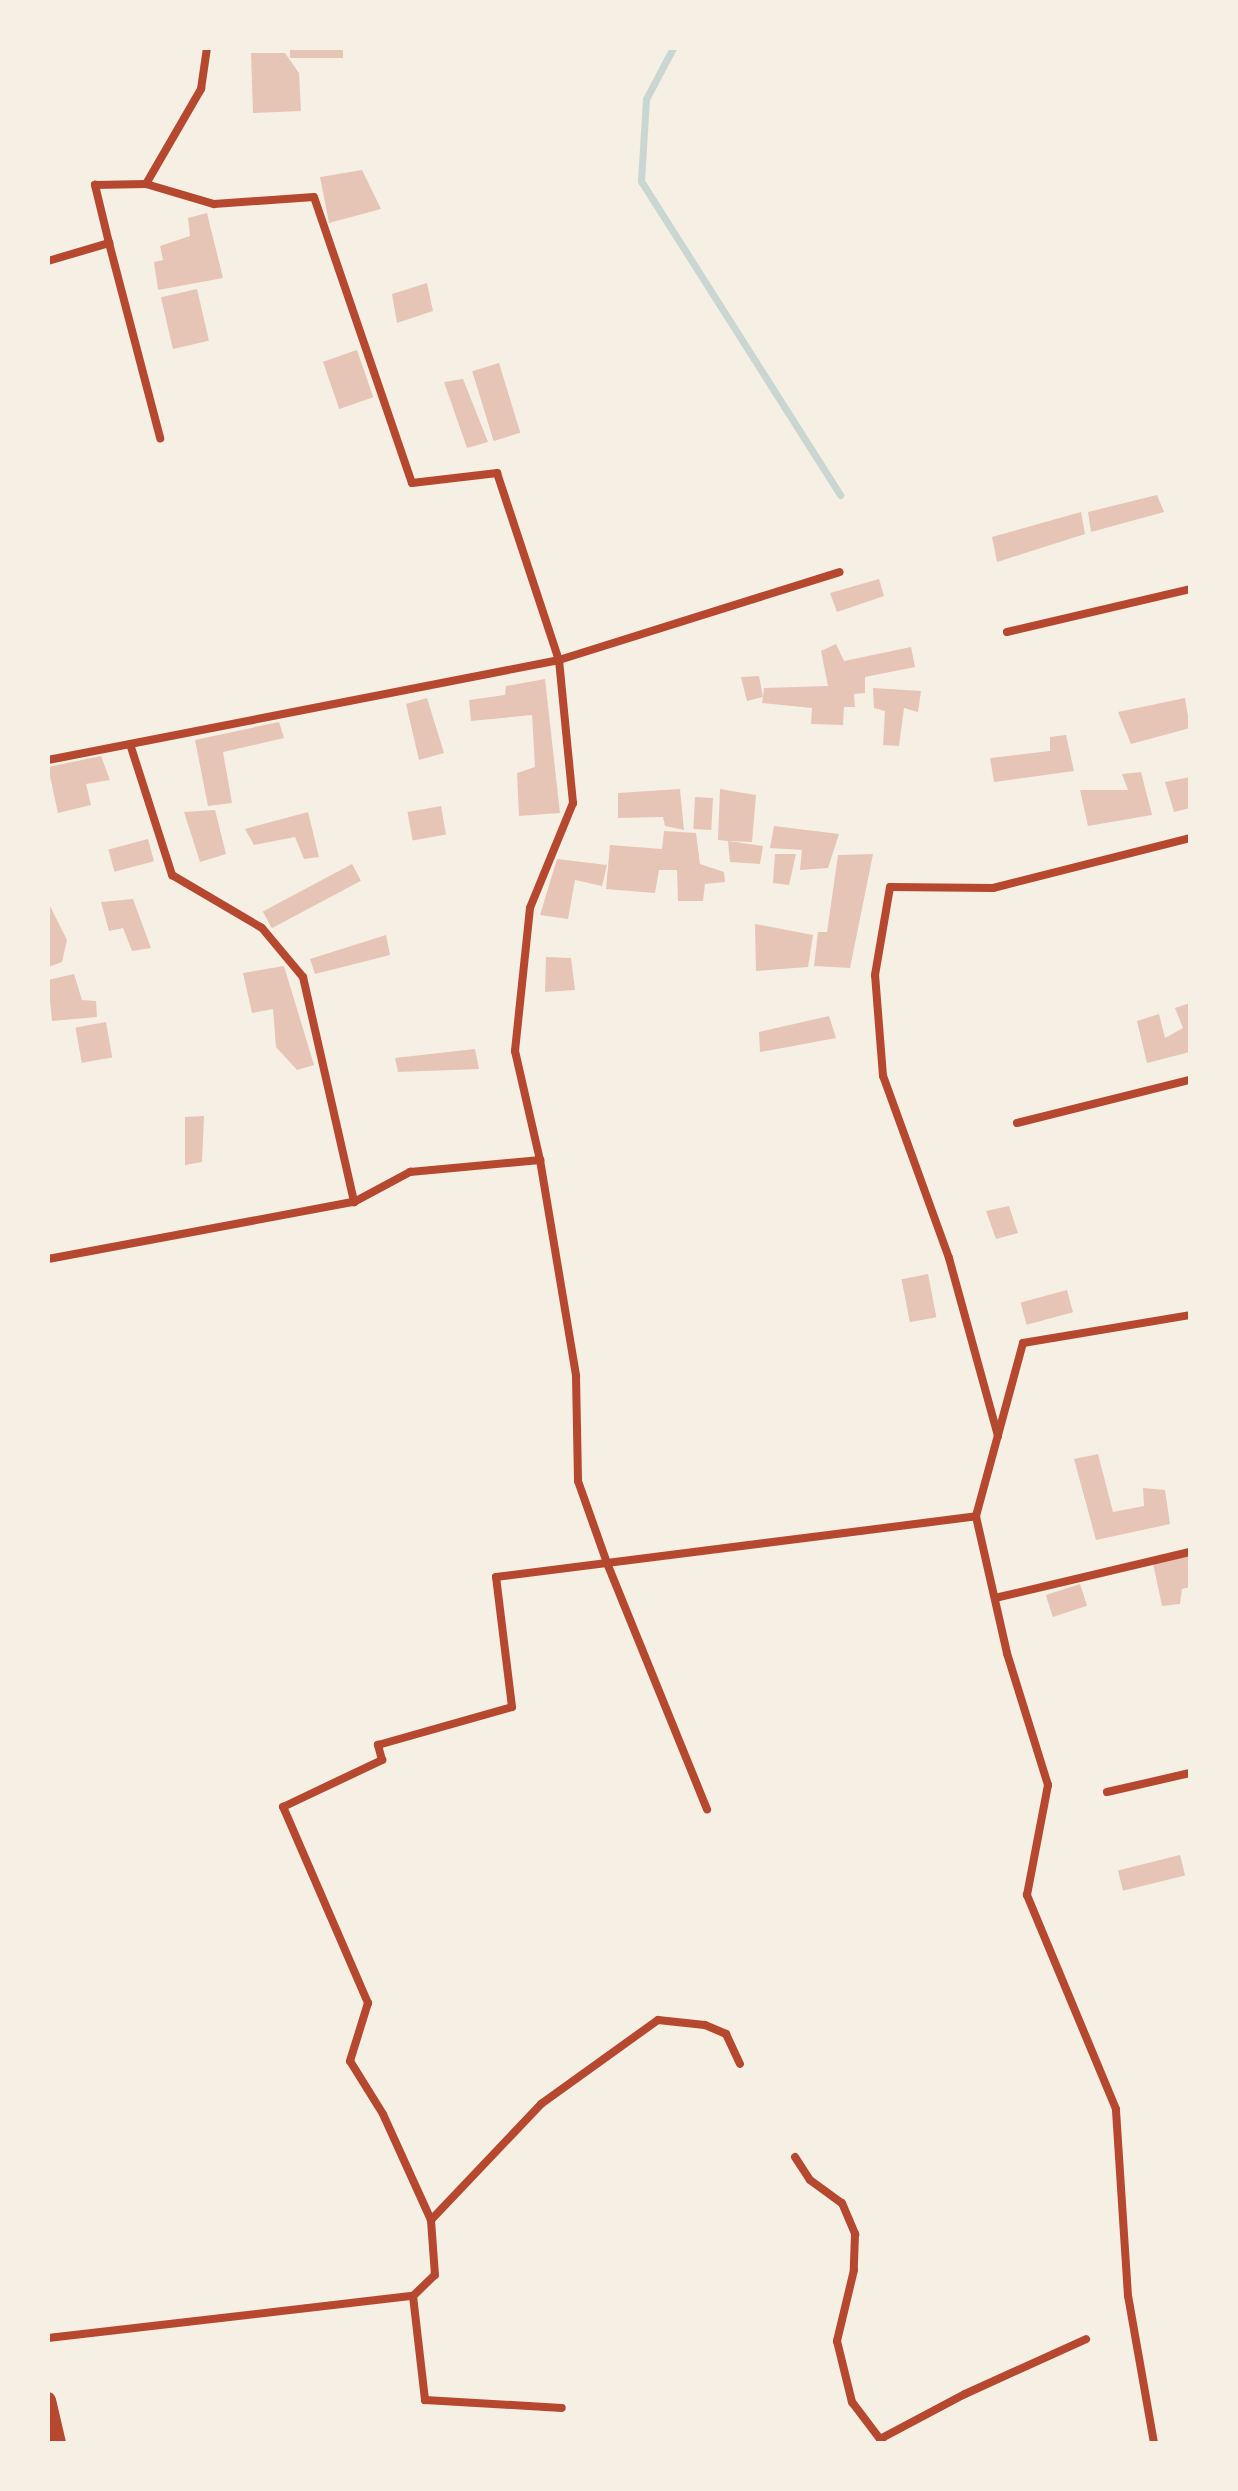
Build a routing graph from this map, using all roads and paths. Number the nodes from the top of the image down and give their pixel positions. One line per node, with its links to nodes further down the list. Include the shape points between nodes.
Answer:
1 (207, 48): 2 (street, via 201,89)
2 (146, 184): 3 (street, via 95,185); 9 (street, via 214,204 314,197 412,483 497,473)
3 (109, 243): 4 (street); 5 (street)
4 (48, 261)
5 (160, 438)
6 (839, 572): 9 (street)
7 (1190, 589): 8 (street)
8 (1007, 632)
9 (559, 660): 10 (street); 15 (street, via 573,803 530,908 515,1051)
10 (130, 744): 11 (street); 16 (street, via 172,875 262,928 303,977)
11 (48, 760)
12 (1190, 838): 19 (street, via 993,888 890,887 875,975 883,1076 949,1258)
13 (1190, 1080): 14 (street)
14 (1017, 1123)
15 (540, 1160): 16 (street, via 410,1172); 22 (street, via 576,1376 578,1481)
16 (354, 1202): 17 (street)
17 (48, 1259)
18 (1190, 1315): 19 (street, via 1023,1343)
19 (998, 1436): 20 (street)
20 (976, 1516): 22 (street); 23 (street)
21 (1190, 1552): 23 (street)
22 (607, 1563): 26 (street); 29 (street, via 496,1577 512,1707 378,1745 382,1760 283,1807 368,2003 350,2061 383,2114)
23 (995, 1598): 37 (street, via 1048,1785 1027,1895 1116,2109 1128,2296)
24 (1190, 1773): 25 (street)
25 (1107, 1792)
26 (707, 1809)
27 (740, 2064): 29 (street, via 726,2034 705,2025 658,2020 541,2104)
28 (795, 2157): 35 (street, via 810,2180 842,2203 855,2234 854,2270 837,2341 852,2402)
29 (431, 2220): 30 (street, via 435,2275)
30 (413, 2296): 31 (street); 34 (street, via 425,2400)
31 (48, 2338)
32 (1086, 2339): 35 (street, via 965,2394)
33 (49, 2407): 36 (main road)
34 (562, 2408)
35 (882, 2441)
36 (58, 2443)
37 (1154, 2443)

